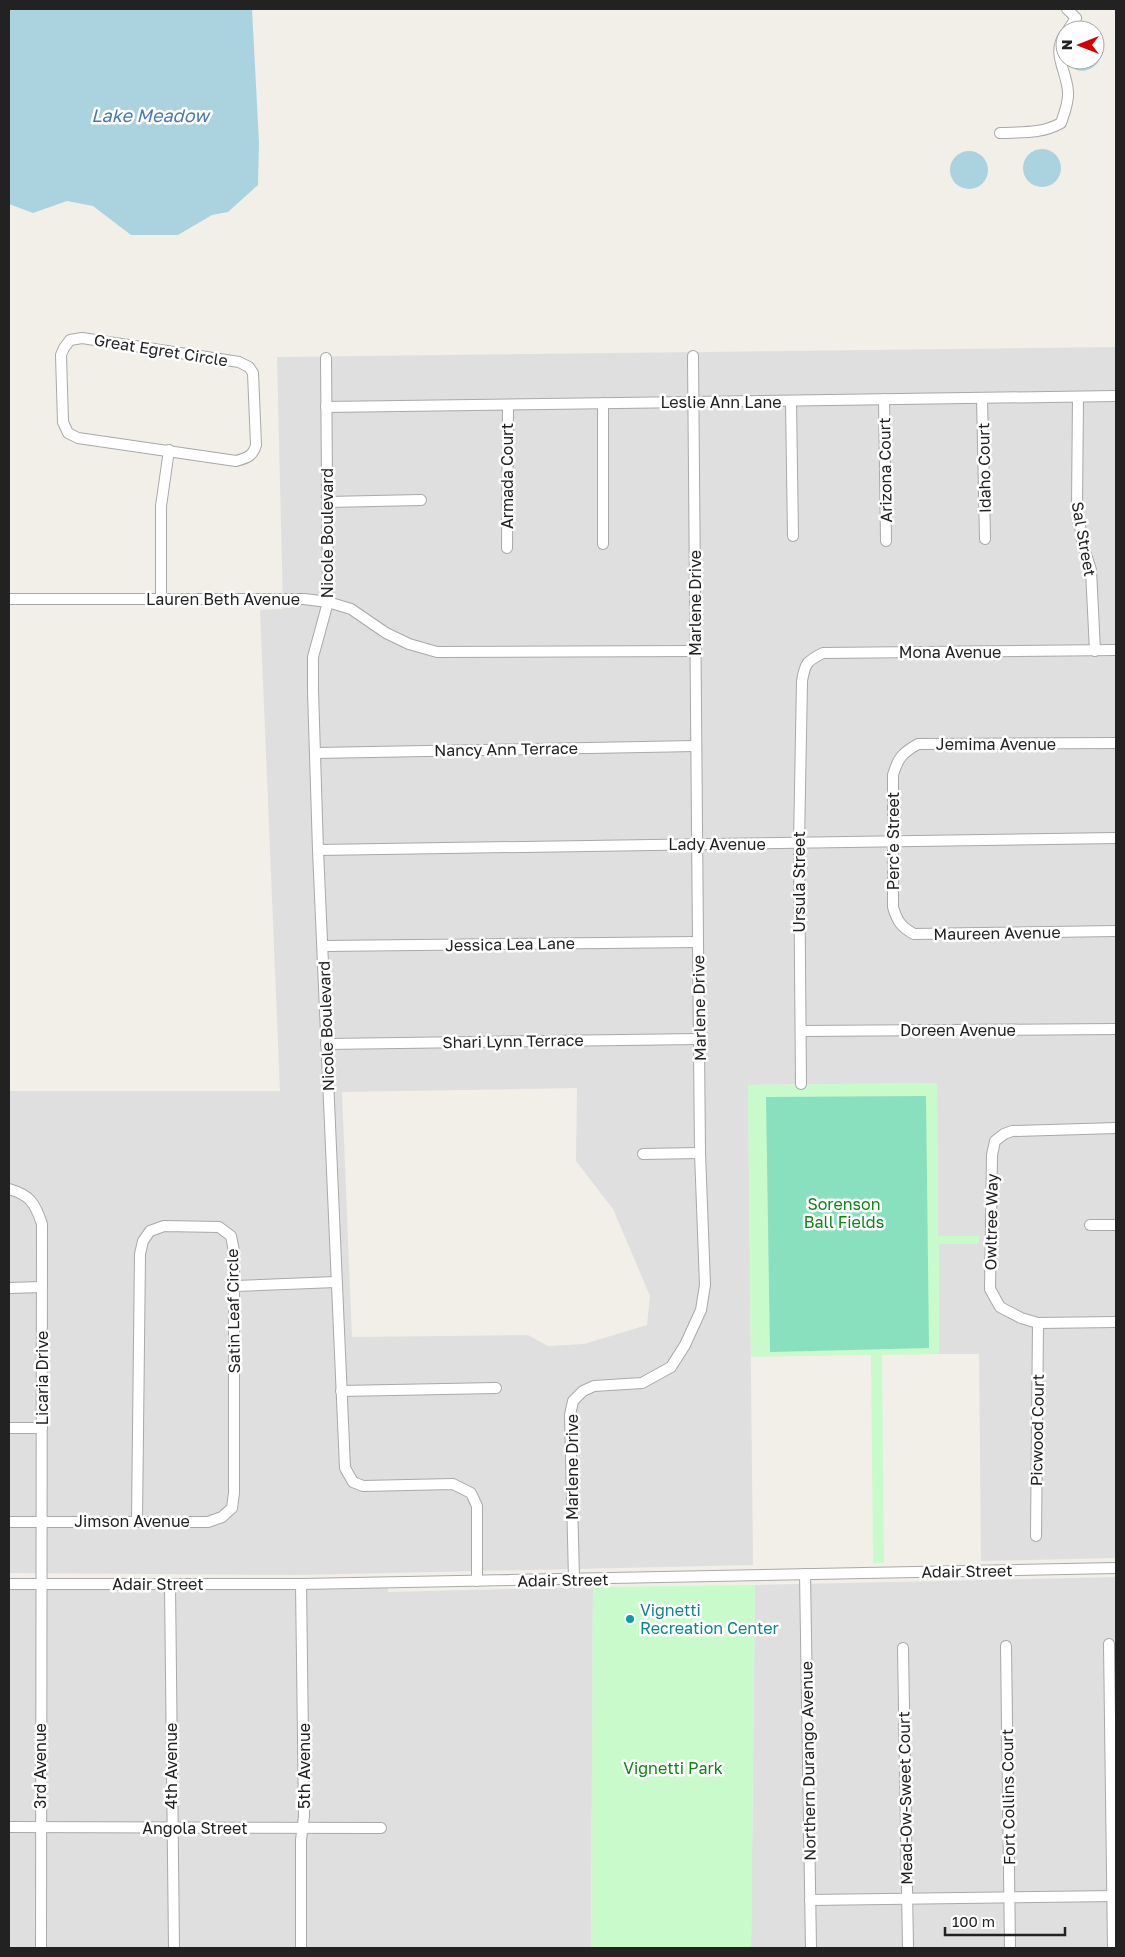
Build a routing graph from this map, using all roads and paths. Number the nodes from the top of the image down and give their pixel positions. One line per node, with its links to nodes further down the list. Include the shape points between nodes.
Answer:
1 (1067, 9): 2 (street)
2 (1075, 20)
3 (1062, 70): 4 (street, via 1068,92 1061,123 1050,130)
4 (1000, 133)
5 (693, 356): 11 (street, Marlene Drive)
6 (326, 358): 15 (street, Nicole Boulevard)
7 (1116, 396): 8 (street, Leslie Ann Lane)
8 (1078, 397): 9 (street, Leslie Ann Lane); 29 (street, Sal Street, via 1077,506 1091,570)
9 (982, 398): 10 (street, Leslie Ann Lane); 20 (street, Idaho Court)
10 (884, 399): 12 (street, Leslie Ann Lane); 21 (street, Arizona Court)
11 (693, 402): 12 (street, Leslie Ann Lane); 13 (street, Leslie Ann Lane); 28 (street, Marlene Drive)
12 (791, 402): 19 (street)
13 (604, 403): 14 (street, Leslie Ann Lane); 22 (street)
14 (508, 405): 15 (street, Leslie Ann Lane); 23 (street, Armada Court)
15 (326, 407): 18 (street, Nicole Boulevard)
16 (168, 450): 16 (street, Great Egret Circle, via 236,461 254,453 254,373 249,367 239,362 159,349 82,338 70,340 62,355 62,422 68,433 78,438); 24 (street, via 161,506)
17 (421, 500): 18 (street)
18 (327, 502): 26 (street, Nicole Boulevard)
19 (793, 536)
20 (985, 539)
21 (886, 541)
22 (604, 544)
23 (507, 548)
24 (161, 599): 25 (street, Lauren Beth Avenue); 26 (street, Lauren Beth Avenue, via 304,599)
25 (9, 600)
26 (328, 602): 28 (street, Lauren Beth Avenue, via 351,610 409,644 437,652); 33 (street, Nicole Boulevard, via 313,657)
27 (1116, 650): 29 (street, Mona Avenue)
28 (695, 651): 32 (street, Marlene Drive)
29 (1095, 651): 30 (street, Mona Avenue, via 823,653 809,660)
30 (802, 681): 38 (street, Ursula Street)
31 (1116, 743): 34 (street, Jemima Avenue, via 918,744 904,752)
32 (696, 746): 33 (street, Nancy Ann Terrace); 37 (street, Marlene Drive)
33 (315, 753): 39 (street, Nicole Boulevard)
34 (893, 776): 36 (street, Perc'e Street)
35 (1116, 838): 36 (street, Lady Avenue)
36 (893, 841): 38 (street, Lady Avenue); 40 (street, Perc'e Street)
37 (698, 843): 38 (street, Lady Avenue); 39 (street, Lady Avenue); 42 (street, Marlene Drive)
38 (799, 843): 45 (street, Ursula Street)
39 (318, 850): 43 (street, Nicole Boulevard)
40 (893, 907): 41 (street, Maureen Avenue, via 897,920 914,934)
41 (1116, 931)
42 (698, 942): 43 (street, Jessica Lea Lane); 46 (street, Marlene Drive)
43 (323, 946): 47 (street, Nicole Boulevard)
44 (1116, 1029): 45 (street, Doreen Avenue)
45 (800, 1031): 48 (street, Ursula Street)
46 (699, 1039): 47 (street, Shari Lynn Terrace); 50 (street, Marlene Drive)
47 (326, 1044): 55 (street, Nicole Boulevard)
48 (801, 1084)
49 (1116, 1128): 60 (street, Owltree Way, via 1012,1131 995,1141 992,1155 990,1289 1000,1307)
50 (700, 1152): 51 (street); 72 (street, Marlene Drive, via 705,1285 701,1310 685,1345 671,1366 642,1383 594,1386 573,1401 570,1415)
51 (643, 1154)
52 (9, 1190): 57 (street, Licaria Drive, via 23,1194 36,1208 42,1224)
53 (1090, 1225): 54 (street)
54 (1116, 1225)
55 (336, 1282): 56 (street); 62 (street, Nicole Boulevard)
56 (235, 1286): 65 (street, Satin Leaf Circle, via 234,1492 232,1508); 66 (street, Satin Leaf Circle, via 231,1236 219,1227 164,1226 150,1231 143,1241 140,1254)
57 (42, 1287): 58 (street); 64 (street, Licaria Drive)
58 (9, 1288)
59 (1116, 1322): 60 (street)
60 (1038, 1323): 69 (street, Picwood Court)
61 (496, 1388): 62 (street)
62 (341, 1391): 73 (street, Nicole Boulevard, via 345,1468 353,1482 363,1486 453,1484 471,1493 476,1506)
63 (9, 1428): 64 (street)
64 (42, 1428): 68 (street, Licaria Drive)
65 (222, 1517): 66 (street, Jimson Avenue, via 208,1522)
66 (137, 1520): 68 (street, Jimson Avenue)
67 (9, 1522): 68 (street, Jimson Avenue)
68 (42, 1522): 75 (street, Licaria Drive)
69 (1036, 1536)
70 (1116, 1568): 71 (street, Adair Street)
71 (805, 1574): 72 (street, Adair Street); 89 (street, Northern Durango Avenue)
72 (574, 1579): 73 (street, Adair Street)
73 (476, 1581): 77 (street, Adair Street)
74 (9, 1584): 75 (street, Adair Street)
75 (41, 1584): 76 (street, Adair Street); 82 (street, 3rd Avenue)
76 (170, 1584): 77 (street, Adair Street); 83 (street, 4th Avenue)
77 (300, 1584): 84 (street, 5th Avenue)
78 (1109, 1644): 86 (street)
79 (1006, 1646): 87 (street, Fort Collins Court)
80 (903, 1648): 88 (street, Mead-Ow-Sweet Court)
81 (9, 1826): 82 (street, Angola Street)
82 (40, 1826): 83 (street, Angola Street); 90 (street, 3rd Avenue)
83 (172, 1828): 84 (street, Angola Street); 91 (street, 4th Avenue)
84 (303, 1828): 85 (street, Angola Street); 92 (street, 5th Avenue)
85 (381, 1828)
86 (1114, 1896): 87 (street); 96 (street)
87 (1009, 1897): 88 (street); 95 (street, Fort Collins Court)
88 (907, 1899): 89 (street); 94 (street, Mead-Ow-Sweet Court)
89 (810, 1900): 93 (street, Northern Durango Avenue)
90 (41, 1948)
91 (174, 1948)
92 (301, 1948)
93 (811, 1948)
94 (908, 1948)
95 (1010, 1948)
96 (1113, 1948)

